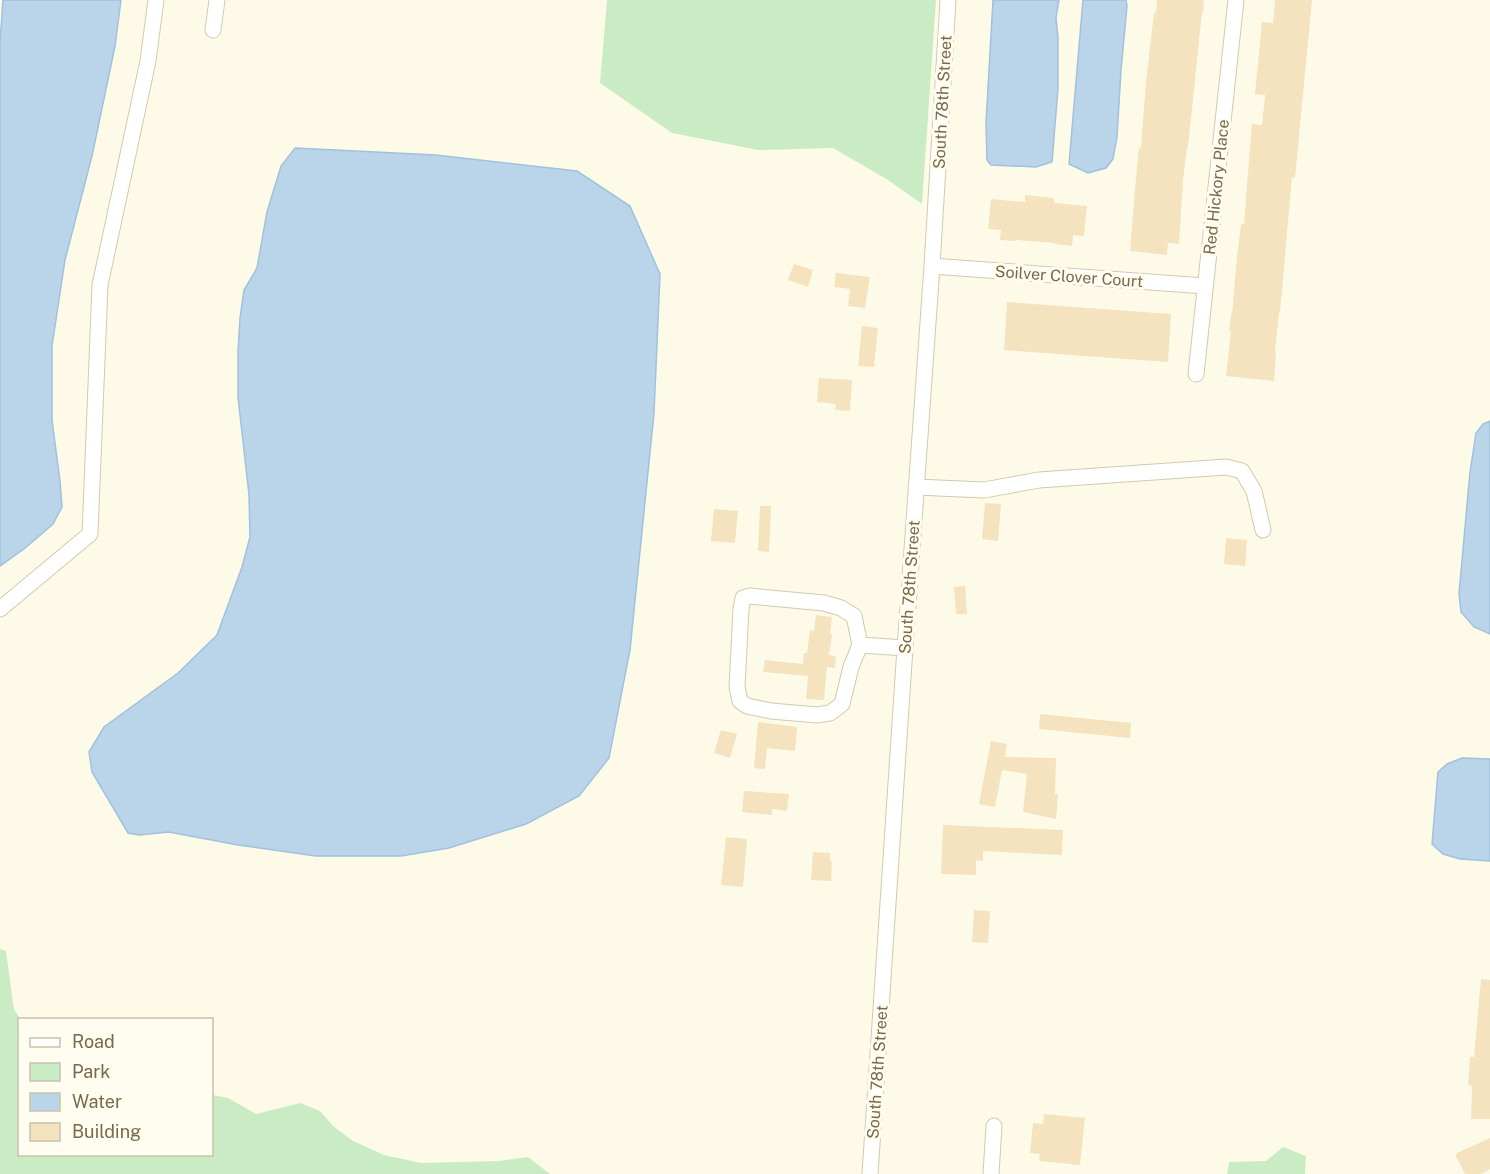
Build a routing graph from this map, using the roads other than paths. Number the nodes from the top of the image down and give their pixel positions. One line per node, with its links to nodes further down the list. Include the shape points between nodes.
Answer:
1 (156, 0): 11 (street, via 148,61 100,285 90,534)
2 (217, 0): 5 (street)
3 (948, 0): 6 (street, South 78th Street)
4 (1236, 0): 7 (street, Red Hickory Place)
5 (213, 30)
6 (932, 266): 7 (street, Soilver Clover Court); 9 (street, South 78th Street)
7 (1205, 286): 8 (street, Red Hickory Place)
8 (1196, 374)
9 (916, 487): 10 (street, via 984,490 1039,480 1226,467 1242,471 1254,491); 13 (street, South 78th Street)
10 (1263, 530)
11 (0, 609)
12 (860, 645): 12 (street, via 854,616 841,608 824,603 743,598 740,701 771,711 830,713 842,704); 13 (street)
13 (905, 648): 15 (street, South 78th Street)
14 (994, 1126): 16 (street)
15 (870, 1174)
16 (991, 1174)

